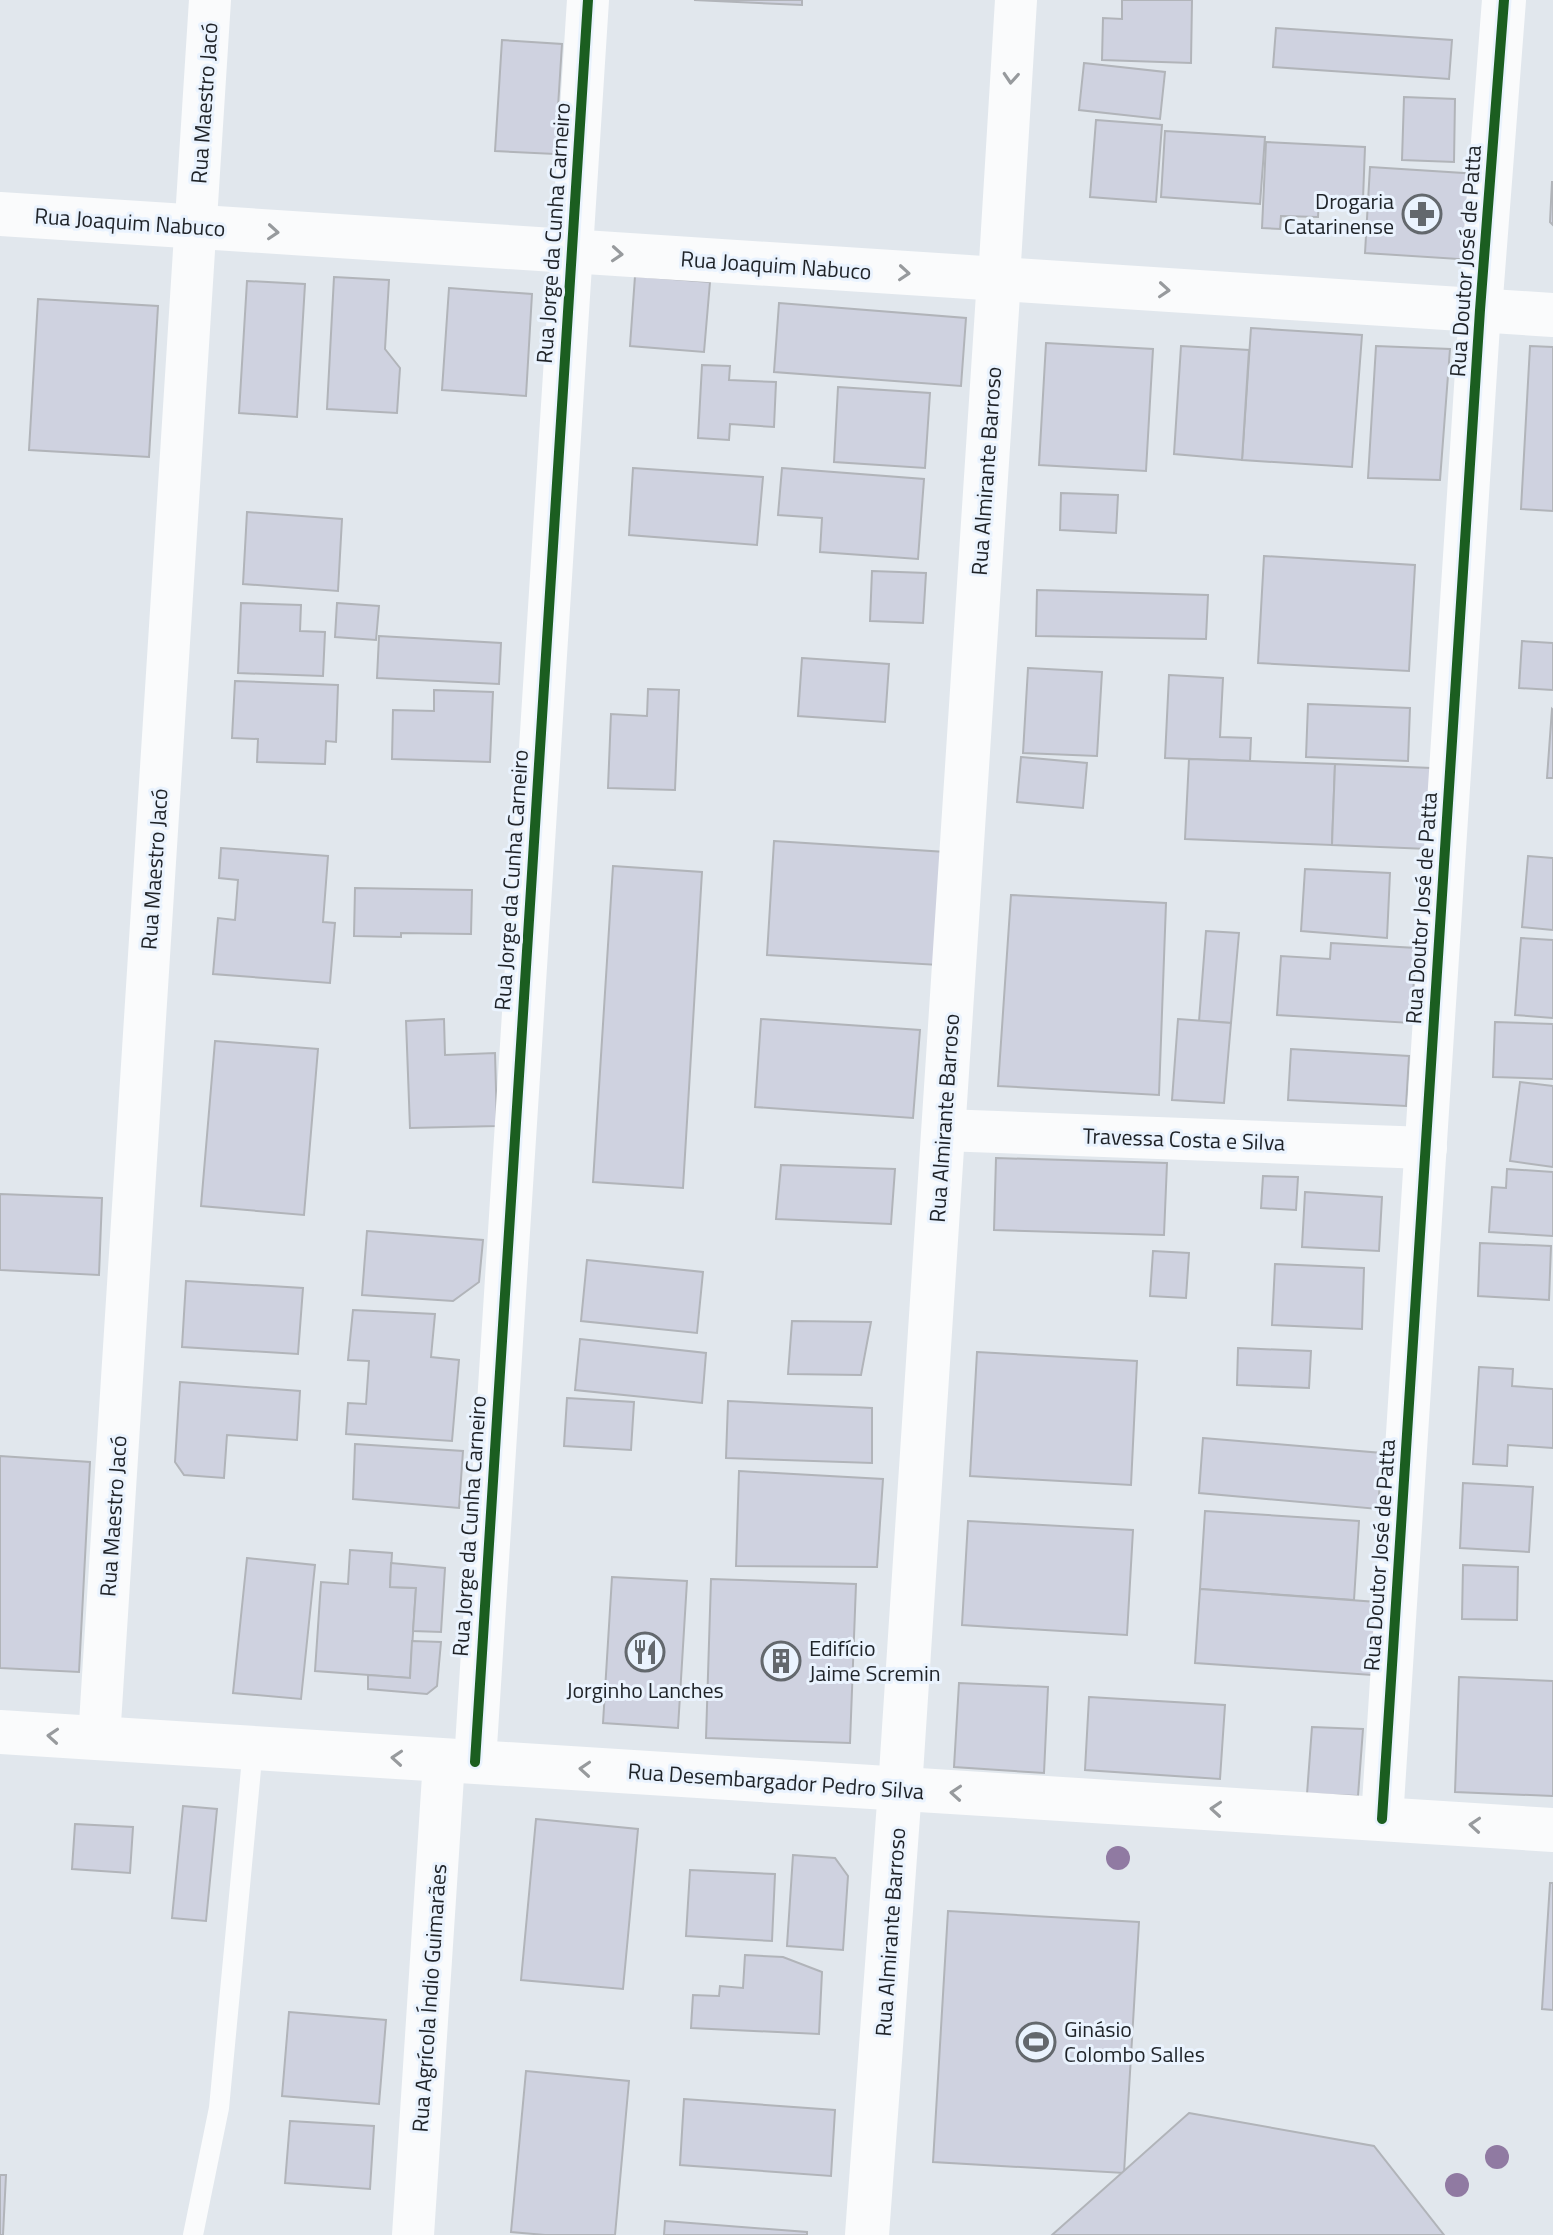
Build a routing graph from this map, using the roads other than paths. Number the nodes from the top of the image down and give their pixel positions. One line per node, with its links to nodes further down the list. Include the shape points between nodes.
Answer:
1 (210, 0): 6 (street, Rua Maestro Jacó)
2 (588, 0): 7 (street, Rua Jorge da Cunha Carneiro)
3 (1016, 0): 8 (street, Rua Almirante Barroso, one-way to 8)
4 (1504, 0): 9 (main road, Rua Doutor José de Patta)
5 (0, 214): 6 (main road, Rua Joaquim Nabuco)
6 (196, 227): 7 (main road, Rua Joaquim Nabuco, one-way to 7); 14 (street, Rua Maestro Jacó)
7 (571, 251): 8 (main road, Rua Joaquim Nabuco, one-way to 8); 16 (street, Rua Jorge da Cunha Carneiro)
8 (999, 279): 9 (main road, Rua Joaquim Nabuco, one-way to 9); 11 (main road, Rua Almirante Barroso)
9 (1480, 310): 10 (main road, Rua Joaquim Nabuco); 12 (street, Rua Doutor José de Patta)
10 (1553, 315)
11 (943, 1130): 12 (street, Travessa Costa e Silva); 17 (main road, Rua Almirante Barroso)
12 (1426, 1148): 18 (street, Rua Doutor José de Patta)
13 (0, 1732): 14 (main road, Rua Desembargador Pedro Silva, one-way to 13)
14 (99, 1739): 15 (main road, Rua Desembargador Pedro Silva)
15 (253, 1748): 16 (main road, Rua Desembargador Pedro Silva, one-way to 15); 20 (lane, via 219,2108)
16 (460, 1761): 17 (main road, Rua Desembargador Pedro Silva, one-way to 16); 21 (street, Rua Agrícola Índio Guimarães)
17 (900, 1789): 18 (main road, Rua Desembargador Pedro Silva, one-way to 17); 22 (main road, Rua Almirante Barroso)
18 (1382, 1819): 19 (main road, Rua Desembargador Pedro Silva, one-way to 18)
19 (1553, 1830)
20 (193, 2235)
21 (413, 2235)
22 (867, 2235)

